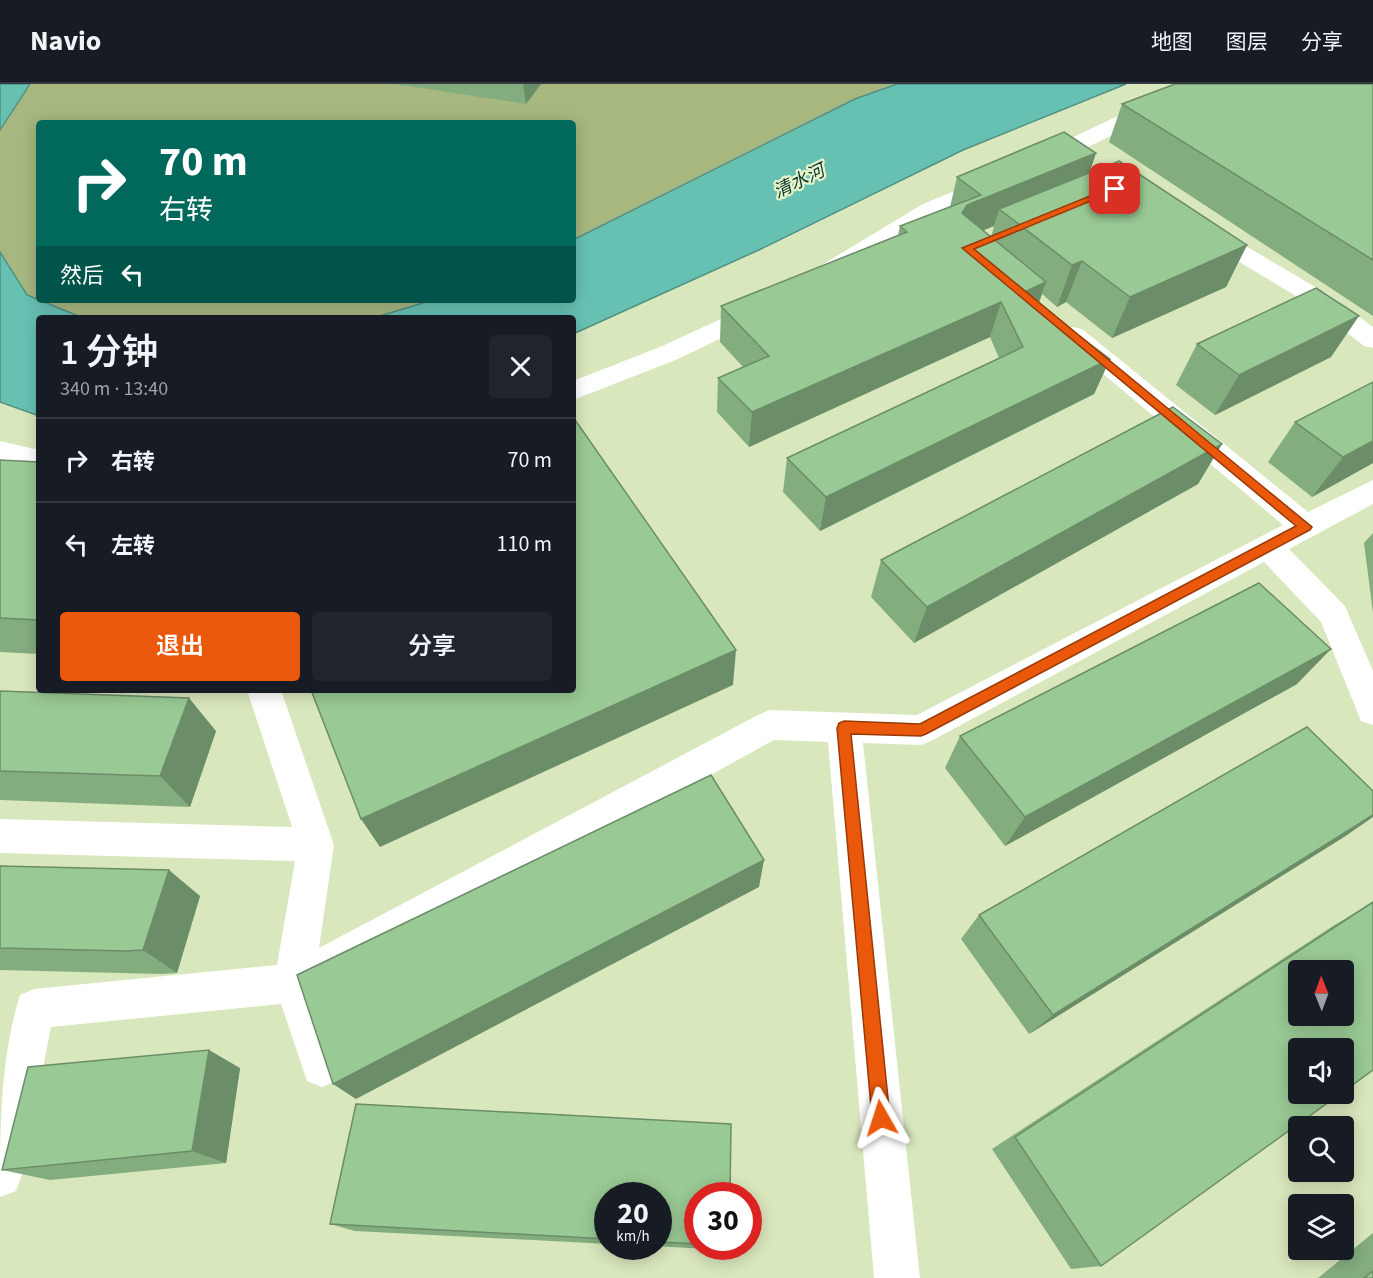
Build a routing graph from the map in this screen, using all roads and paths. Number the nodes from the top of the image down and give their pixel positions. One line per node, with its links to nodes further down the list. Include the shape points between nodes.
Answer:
1 (1202, 84): 3 (street, via 931,209)
2 (1187, 220): 6 (street, via 1325,303)
3 (811, 281)
4 (781, 300): 7 (street, via 669,353)
5 (1059, 323): 9 (street)
6 (1373, 340)
7 (576, 391)
8 (1373, 491): 9 (street)
9 (1306, 527): 10 (street)
10 (1268, 547): 12 (street, via 1334,615); 13 (street, via 921,730)
11 (265, 693): 15 (street)
12 (1373, 711)
13 (844, 728): 16 (street, via 770,726); 19 (street)
14 (0, 836): 15 (street)
15 (316, 845): 16 (street)
16 (294, 983): 17 (street); 18 (street, via 34,1009)
17 (322, 1066)
18 (0, 1175)
19 (897, 1278)

